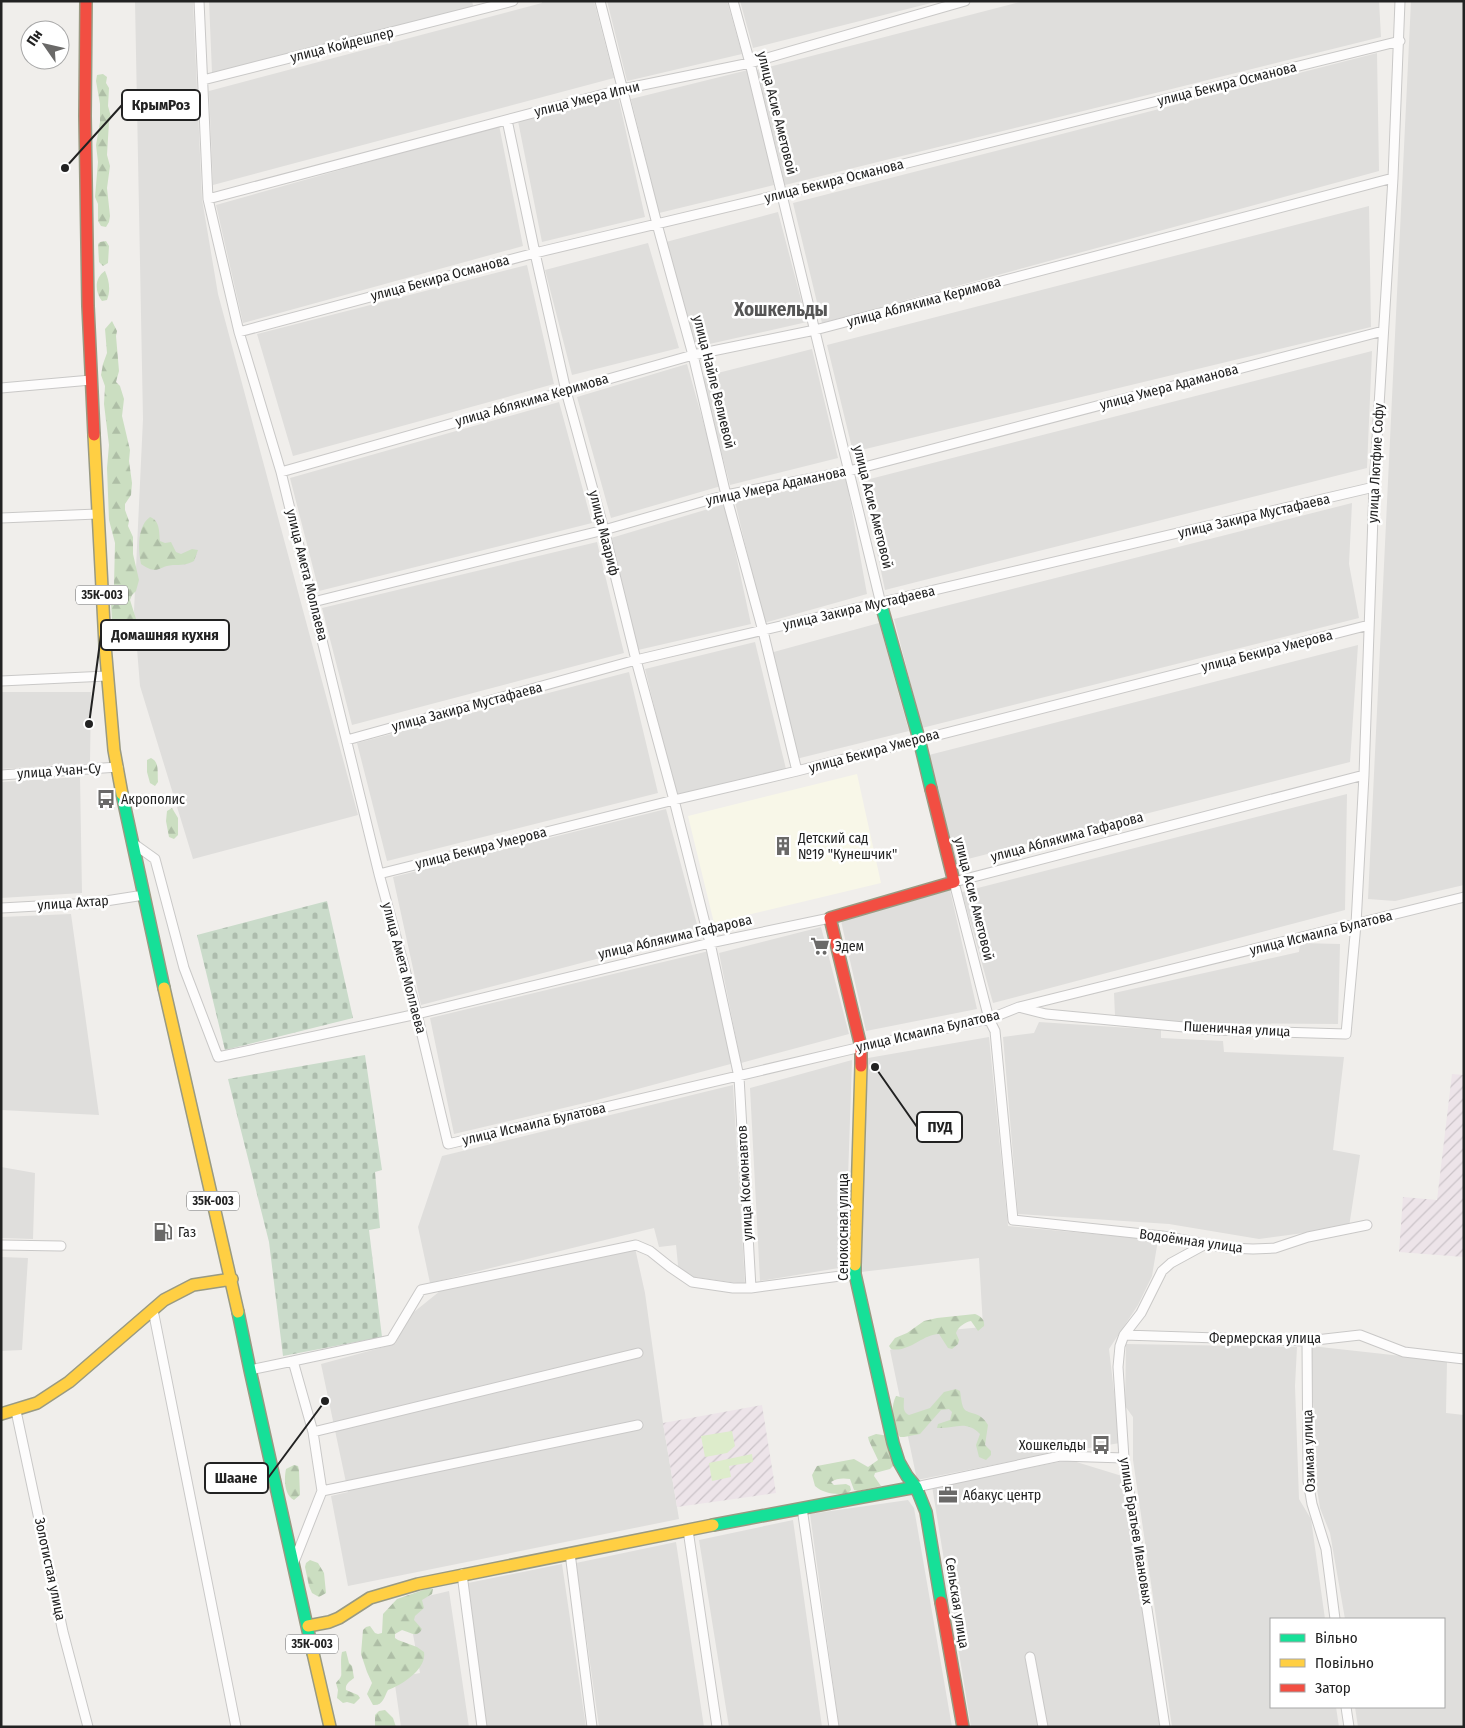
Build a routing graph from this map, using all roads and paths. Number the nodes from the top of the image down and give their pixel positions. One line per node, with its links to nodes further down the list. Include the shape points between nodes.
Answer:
1 (86, 1): 23 (main road, 35К-003, via 85,207)
2 (199, 1): 11 (street, улица Амета Моллаева)
3 (512, 1): 8 (street, улица Койдешлер)
4 (600, 1): 12 (street, улица Найле Велиевой)
5 (733, 1): 10 (street, улица Асие Аметовой)
6 (965, 1): 10 (street, улица Умера Ипчи)
7 (1400, 1): 9 (street, улица Лютфие Софу)
8 (481, 5): 11 (street, улица Койдешлер)
9 (1400, 41): 14 (street, улица Лютфие Софу); 15 (street, улица Бекира Османова)
10 (750, 63): 12 (street, улица Умера Ипчи); 15 (street, улица Асие Аметовой)
11 (203, 80): 16 (street, улица Амета Моллаева)
12 (623, 88): 13 (street, улица Умера Ипчи); 17 (street, улица Найле Велиевой)
13 (507, 120): 16 (street, улица Умера Ипчи); 18 (street, улица Маариф)
14 (1393, 178): 19 (street, улица Аблякима Керимова); 20 (street, улица Лютфие Софу)
15 (782, 194): 17 (street, улица Бекира Османова); 19 (street, улица Асие Аметовой)
16 (208, 199): 21 (street, улица Амета Моллаева)
17 (657, 224): 18 (street, улица Бекира Османова); 22 (street, улица Найле Велиевой)
18 (534, 253): 21 (street, улица Бекира Османова); 25 (street, улица Маариф)
19 (815, 330): 22 (street, улица Аблякима Керимова); 26 (street, улица Асие Аметовой)
20 (1383, 331): 26 (street, улица Умера Адаманова); 28 (street, улица Лютфие Софу)
21 (239, 332): 27 (street, улица Амета Моллаева)
22 (692, 355): 25 (street, улица Аблякима Керимова); 29 (street, улица Найле Велиевой)
23 (91, 380): 24 (street); 30 (main road, 35К-003)
24 (1, 388)
25 (566, 391): 27 (street, улица Аблякима Керимова); 32 (street, улица Маариф)
26 (849, 471): 29 (street, улица Умера Адаманова); 34 (street, улица Асие Аметовой)
27 (281, 472): 33 (street, улица Амета Моллаева)
28 (1374, 487): 34 (street, улица Закира Мустафаева); 35 (street, улица Лютфие Софу)
29 (726, 495): 32 (street, улица Умера Адаманова); 36 (street, улица Найле Велиевой)
30 (97, 514): 31 (street); 38 (main road, 35К-003)
31 (1, 518)
32 (604, 530): 33 (street, улица Умера Адаманова); 37 (street, улица Маариф)
33 (313, 602): 41 (street, улица Амета Моллаева)
34 (881, 604): 36 (street, улица Закира Мустафаева); 40 (main road, улица Асие Аметовой)
35 (1369, 625): 40 (street, улица Бекира Умерова); 45 (street, улица Лютфие Софу)
36 (763, 631): 37 (street, улица Закира Мустафаева); 43 (street, улица Найле Велиевой)
37 (636, 660): 41 (street, улица Закира Мустафаева); 46 (street, улица Маариф)
38 (108, 676): 39 (street); 42 (main road, 35К-003)
39 (1, 682)
40 (919, 739): 43 (street, улица Бекира Умерова); 49 (main road, улица Асие Аметовой)
41 (347, 740): 48 (street, улица Амета Моллаева)
42 (118, 767): 44 (street, улица Учан-Су); 47 (main road, 35К-003)
43 (797, 771): 46 (street, улица Бекира Умерова)
44 (1, 775)
45 (1364, 775): 49 (street, улица Аблякима Гафарова); 54 (street, улица Лютфие Софу)
46 (674, 800): 48 (street, улица Бекира Умерова); 55 (street, улица Маариф)
47 (134, 844): 50 (main road, 35К-003); 57 (street, улица Аблякима Гафарова, via 156,859 184,968 218,1057)
48 (379, 874): 57 (street, улица Амета Моллаева)
49 (954, 882): 53 (main road, улица Аблякима Гафарова); 58 (street, улица Асие Аметовой)
50 (144, 895): 52 (street, улица Ахтар, via 93,903); 67 (main road, 35К-003, via 168,1012)
51 (1464, 897): 54 (street, улица Исмаила Булатова)
52 (1, 908)
53 (830, 918): 55 (street, улица Аблякима Гафарова); 59 (main road)
54 (1356, 924): 56 (street, улица Исмаила Булатова); 56 (street, Пшеничная улица, via 1346,1034 1216,1030 1046,1014)
55 (710, 944): 57 (street, улица Аблякима Гафарова); 60 (street, улица Космонавтов)
56 (1019, 1007): 58 (street, улица Исмаила Булатова)
57 (417, 1014): 61 (street, улица Амета Моллаева)
58 (989, 1019): 59 (street, улица Исмаила Булатова); 64 (street, Водоёмная улица, via 995,1032 1013,1220 1162,1236)
59 (862, 1047): 60 (street, улица Исмаила Булатова); 66 (main road, Сенокосная улица)
60 (740, 1077): 61 (street, улица Исмаила Булатова); 68 (street, улица Космонавтов)
61 (448, 1144)
62 (1367, 1225): 64 (street, Водоёмная улица, via 1308,1237 1274,1248)
63 (1, 1245): 65 (street)
64 (1204, 1245): 70 (street, via 1162,1271 1142,1313)
65 (61, 1246)
66 (855, 1274): 68 (street); 81 (main road, Сенокосная улица, via 893,1442 907,1476)
67 (232, 1279): 69 (main road, via 193,1285 164,1300); 75 (main road, 35К-003)
68 (752, 1288): 74 (street, via 692,1282 650,1251 636,1245 421,1290 391,1340)
69 (153, 1310): 76 (main road, via 68,1382 37,1403); 93 (street)
70 (1124, 1335): 71 (street, Фермерская улица); 80 (street, улица Братьев Ивановых, via 1118,1367)
71 (1307, 1341): 73 (street, Фермерская улица, via 1360,1335 1404,1352); 88 (street, Озимая улица, via 1308,1481 1326,1549)
72 (638, 1353): 79 (street)
73 (1464, 1359)
74 (293, 1361): 75 (street); 79 (street)
75 (250, 1370): 86 (main road, 35К-003)
76 (16, 1411): 77 (main road); 92 (street, Золотистая улица, via 63,1632)
77 (1, 1414)
78 (638, 1426): 82 (street)
79 (313, 1432): 82 (street)
80 (1124, 1458): 81 (street, via 1060,1456); 101 (street, улица Братьев Ивановых)
81 (916, 1487): 83 (main road); 99 (main road, Сельская улица, via 930,1529)
82 (322, 1491): 86 (street)
83 (802, 1508): 84 (main road); 98 (street)
84 (688, 1530): 85 (main road); 97 (street)
85 (570, 1553): 87 (main road); 96 (street)
86 (294, 1562): 89 (main road, 35К-003)
87 (462, 1574): 89 (main road, via 383,1593 330,1622); 95 (street)
88 (1335, 1618)
89 (308, 1626): 94 (main road, 35К-003)
90 (1030, 1657): 100 (street)
91 (1346, 1708): 102 (street)
92 (88, 1727)
93 (236, 1727)
94 (330, 1727)
95 (482, 1727)
96 (592, 1727)
97 (717, 1727)
98 (834, 1727)
99 (963, 1727)
100 (1043, 1727)
101 (1165, 1727)
102 (1349, 1727)

